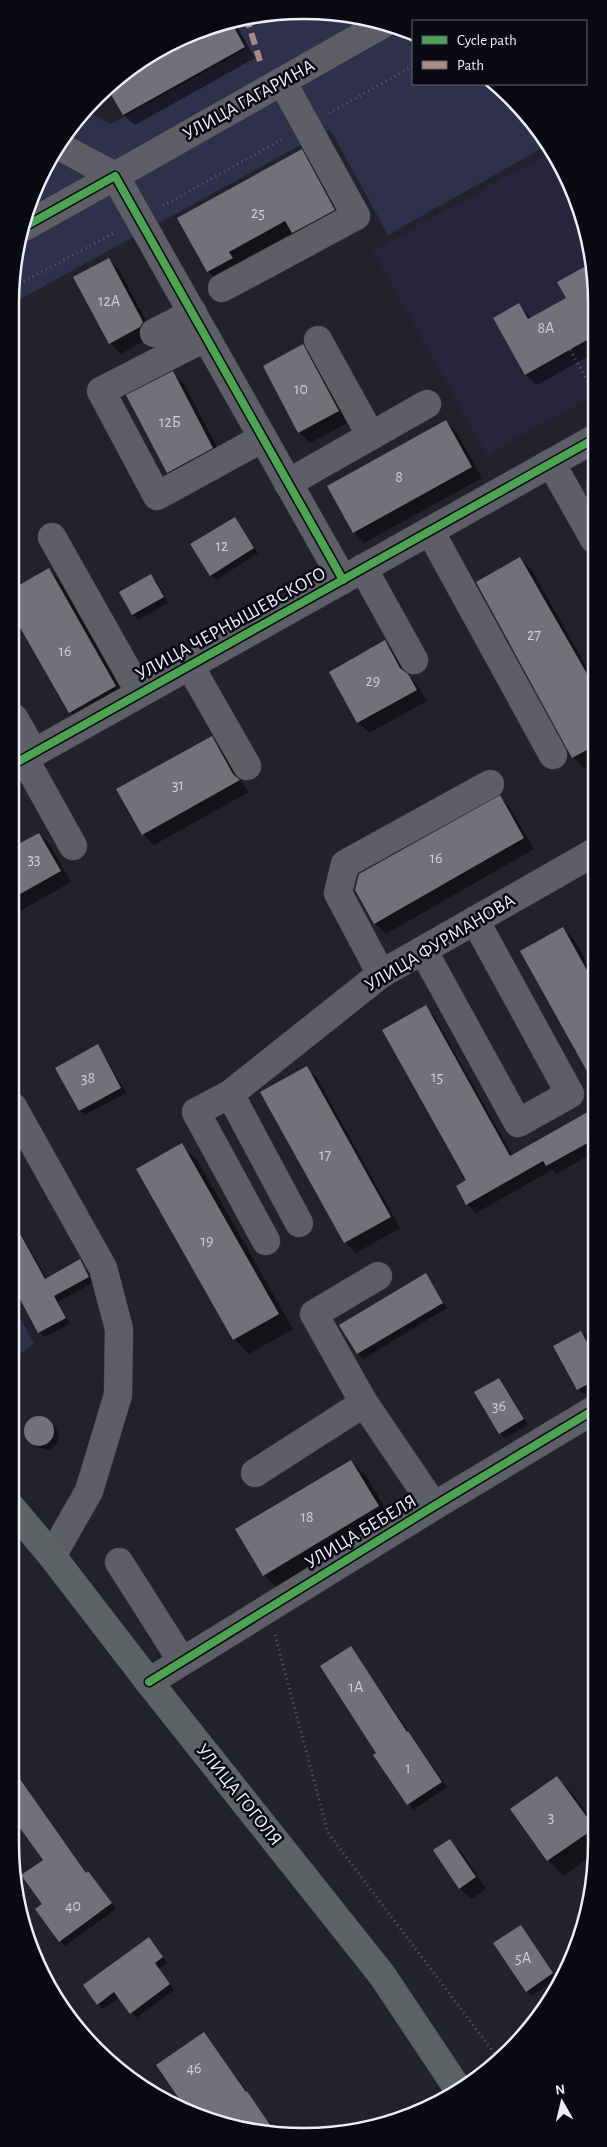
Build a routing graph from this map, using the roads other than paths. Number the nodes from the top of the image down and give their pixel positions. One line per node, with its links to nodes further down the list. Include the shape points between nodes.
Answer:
1 (376, 28): 2 (street, УЛИЦА ГАГАРИНА)
2 (282, 81): 4 (street, УЛИЦА ГАГАРИНА); 6 (street, via 356,216)
3 (65, 149): 4 (street)
4 (115, 176): 5 (street, УЛИЦА ГАГАРИНА); 7 (street)
5 (30, 224)
6 (222, 288)
7 (193, 313): 8 (street); 9 (street)
8 (154, 334)
9 (206, 337): 13 (street); 13 (street, via 100,391 156,496)
10 (318, 340): 12 (street)
11 (427, 404): 12 (street)
12 (371, 436): 16 (street)
13 (263, 438): 16 (street)
14 (588, 442): 15 (street, УЛИЦА ЧЕРНЫШЕВСКОГО)
15 (551, 463): 17 (street); 18 (street, УЛИЦА ЧЕРНЫШЕВСКОГО)
16 (288, 483): 20 (street)
17 (588, 528)
18 (430, 531): 20 (street, УЛИЦА ЧЕРНЫШЕВСКОГО); 25 (street)
19 (52, 537): 23 (street)
20 (353, 574): 21 (street); 22 (street, УЛИЦА ЧЕРНЫШЕВСКОГО)
21 (414, 660)
22 (190, 666): 23 (street, УЛИЦА ЧЕРНЫШЕВСКОГО); 27 (street)
23 (140, 694): 26 (street, УЛИЦА ЧЕРНЫШЕВСКОГО)
24 (19, 738): 26 (street)
25 (553, 755)
26 (24, 758): 29 (street)
27 (246, 766)
28 (490, 784): 33 (street, via 345,864 338,893)
29 (73, 846)
30 (588, 855): 31 (street, УЛИЦА ФУРМАНОВА)
31 (475, 920): 32 (street, УЛИЦА ФУРМАНОВА); 32 (street, via 570,1094 518,1123)
32 (423, 950): 33 (street, УЛИЦА ФУРМАНОВА)
33 (381, 974): 34 (street, УЛИЦА ФУРМАНОВА)
34 (230, 1094): 36 (street); 37 (street, УЛИЦА ФУРМАНОВА, via 196,1112)
35 (19, 1118): 44 (street, via 103,1268 119,1329 118,1395 88,1491)
36 (299, 1223)
37 (266, 1241)
38 (378, 1276): 39 (street, via 314,1314)
39 (364, 1403): 41 (street); 42 (street)
40 (588, 1413): 42 (street, УЛИЦА БЕБЕЛЯ)
41 (255, 1473)
42 (434, 1506): 46 (street, УЛИЦА БЕБЕЛЯ)
43 (19, 1517): 44 (main road, УЛИЦА ГОГОЛЯ)
44 (52, 1556): 47 (main road, УЛИЦА ГОГОЛЯ)
45 (119, 1562): 46 (street)
46 (182, 1661): 47 (street, УЛИЦА БЕБЕЛЯ)
47 (149, 1682): 48 (main road, УЛИЦА ГОГОЛЯ, via 382,1975)
48 (455, 2084)

